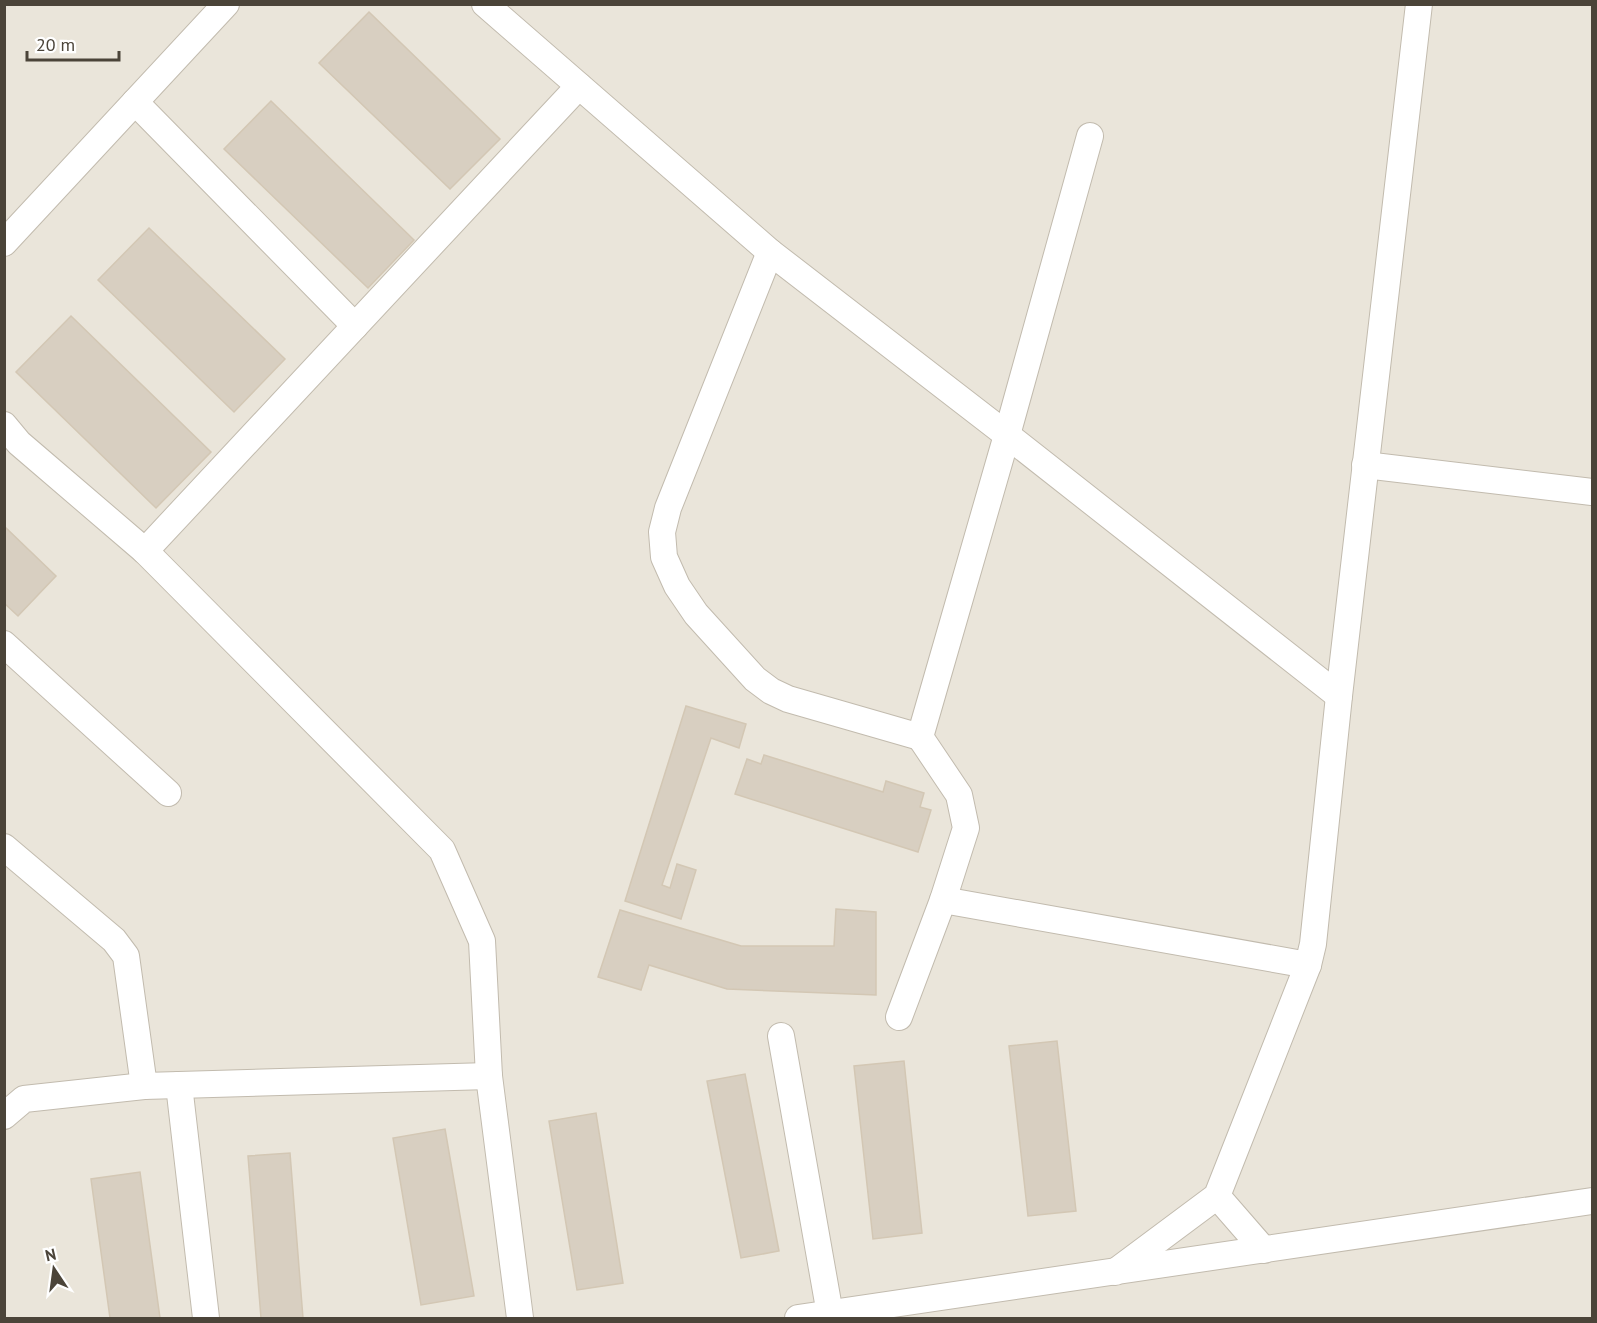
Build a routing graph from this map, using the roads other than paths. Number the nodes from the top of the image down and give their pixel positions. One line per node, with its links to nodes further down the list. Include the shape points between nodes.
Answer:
1 (226, 4): 5 (street)
2 (485, 4): 4 (street)
3 (1419, 4): 12 (street)
4 (579, 86): 8 (street); 9 (street)
5 (135, 102): 7 (street); 9 (street)
6 (1090, 136): 11 (street)
7 (4, 243)
8 (770, 252): 11 (street); 17 (street, via 668,508 662,532 664,557 696,614 755,679 771,691)
9 (355, 326): 14 (street)
10 (4, 425): 14 (street, via 19,443)
11 (1007, 435): 16 (street); 17 (street)
12 (1365, 465): 13 (street); 16 (street)
13 (1593, 492)
14 (145, 551): 24 (street, via 442,850 482,941)
15 (4, 644): 18 (street)
16 (1339, 696): 21 (street)
17 (920, 737): 20 (street, via 959,795 966,828)
18 (168, 793)
19 (4, 847): 26 (street, via 114,940 126,956)
20 (943, 900): 21 (street); 22 (street)
21 (1308, 965): 28 (street)
22 (899, 1017)
23 (781, 1036): 33 (street)
24 (489, 1076): 25 (street); 35 (street)
25 (178, 1085): 26 (street); 34 (street)
26 (144, 1086): 27 (street, via 24,1099)
27 (4, 1116)
28 (1217, 1196): 30 (street); 31 (street)
29 (1593, 1202): 30 (street)
30 (1264, 1250): 31 (street)
31 (1115, 1272): 32 (street)
32 (907, 1310): 33 (street)
33 (830, 1314): 36 (street)
34 (206, 1318)
35 (520, 1318)
36 (798, 1318)

